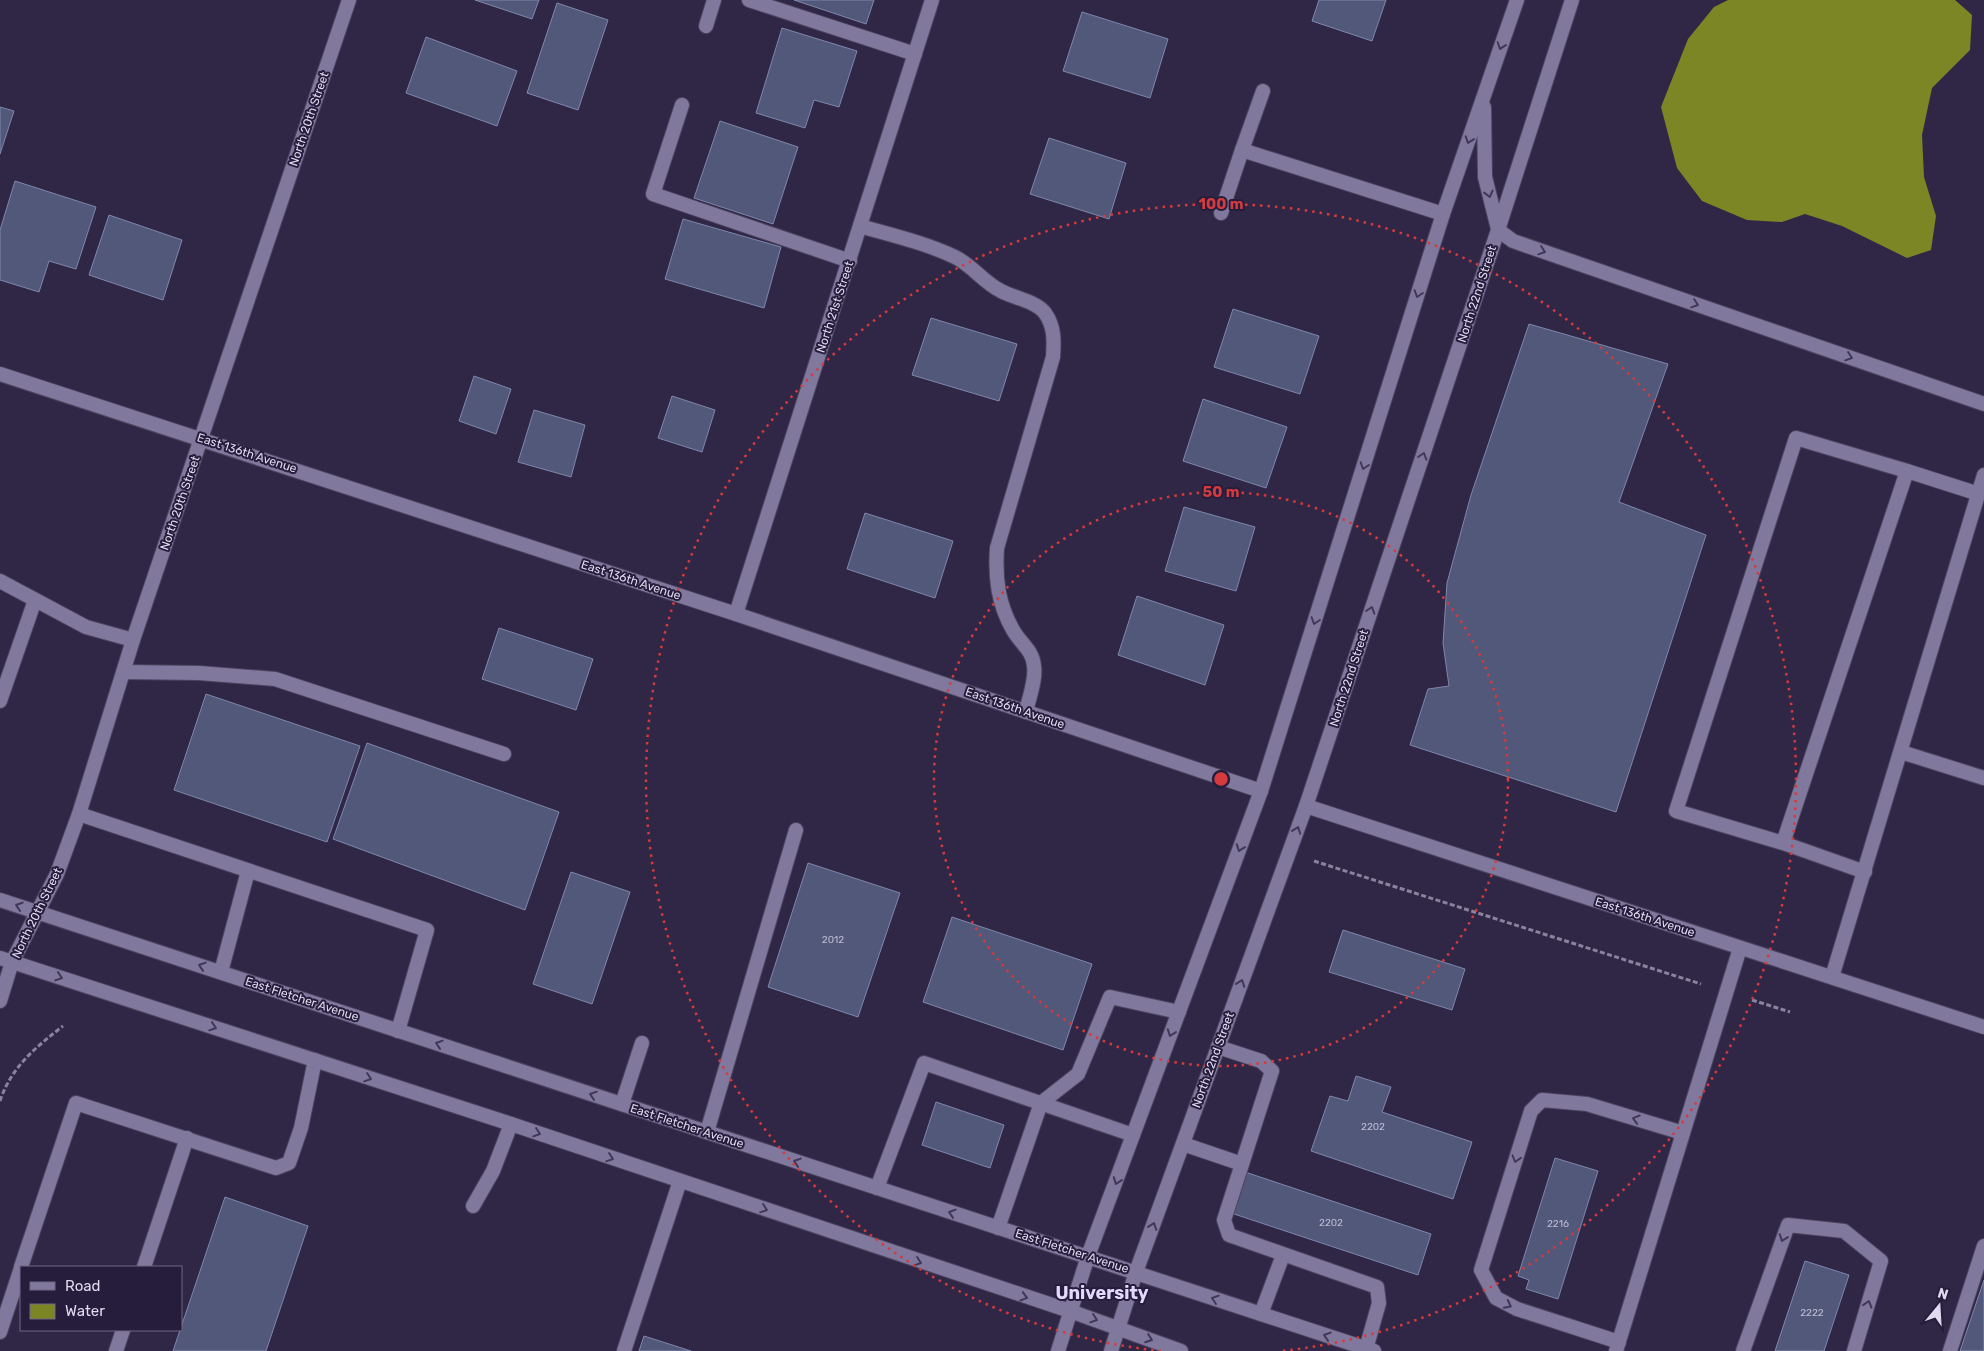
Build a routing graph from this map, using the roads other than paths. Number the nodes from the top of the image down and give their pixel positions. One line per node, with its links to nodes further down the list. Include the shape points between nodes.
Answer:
1 (350, 0): 20 (street, North 20th Street)
2 (714, 0): 7 (street)
3 (749, 0): 8 (street)
4 (932, 0): 8 (street, North 21st Street)
5 (1517, 0): 10 (street, one-way to 10)
6 (1572, 0): 16 (street, North 22nd Street)
7 (706, 26)
8 (915, 54): 15 (street, North 21st Street)
9 (1262, 91): 12 (street)
10 (1485, 94): 14 (street, one-way to 14); 16 (street, one-way to 16, via 1485,177)
11 (682, 105): 17 (street, via 653,194)
12 (1242, 150): 13 (street); 14 (street)
13 (1221, 213)
14 (1443, 214): 34 (street, one-way to 34)
15 (860, 226): 17 (street, North 21st Street); 30 (street, via 954,257 974,268 988,284 1001,292 1044,311 1050,322 1054,338 1053,357 997,548 995,573 1000,600 1013,631 1030,650 1034,665)
16 (1498, 230): 19 (street, one-way to 19, via 1513,241); 35 (street, North 22nd Street, one-way to 16)
17 (850, 261): 26 (street, North 21st Street)
18 (0, 374): 20 (street, East 136th Avenue)
19 (1984, 404)
20 (202, 438): 26 (street, East 136th Avenue); 27 (street, North 20th Street)
21 (1907, 471): 23 (street); 38 (street); 38 (street, via 1796,438 1676,811)
22 (1984, 475): 23 (street)
23 (1979, 494): 31 (street)
24 (0, 582): 25 (street)
25 (35, 600): 27 (street, via 86,627); 29 (street)
26 (736, 614): 30 (street, East 136th Avenue)
27 (133, 640): 28 (street, North 20th Street)
28 (124, 672): 32 (street, via 274,679); 36 (street, North 20th Street)
29 (0, 701)
30 (1026, 712): 34 (street, East 136th Avenue)
31 (1901, 752): 33 (street); 40 (street)
32 (504, 754)
33 (1984, 778)
34 (1261, 791): 48 (street, one-way to 48)
35 (1306, 806): 43 (street, East 136th Avenue); 52 (street, North 22nd Street, one-way to 35)
36 (78, 814): 39 (street); 42 (street, North 20th Street, via 57,874)
37 (796, 830): 57 (street)
38 (1783, 842): 40 (street)
39 (248, 871): 45 (street); 50 (street, via 427,930)
40 (1865, 872): 46 (street)
41 (0, 900): 42 (street, East Fletcher Avenue, one-way to 41)
42 (37, 912): 44 (street, North 20th Street); 45 (street, East Fletcher Avenue, one-way to 42)
43 (1740, 948): 46 (street, East 136th Avenue); 58 (street)
44 (6, 960): 47 (street, North 20th Street); 53 (street, one-way to 53)
45 (221, 972): 50 (street, East Fletcher Avenue)
46 (1832, 977): 49 (street, East 136th Avenue)
47 (0, 1001)
48 (1179, 1012): 54 (street, via 1110,997 1078,1074); 59 (street, one-way to 59)
49 (1984, 1027)
50 (398, 1031): 55 (street, East Fletcher Avenue, one-way to 50)
51 (642, 1043): 55 (street)
52 (1218, 1047): 61 (street, North 22nd Street); 62 (street, via 1261,1061 1272,1071)
53 (315, 1060): 56 (street, one-way to 56); 60 (street, via 301,1128 289,1163 276,1168)
54 (1040, 1103): 59 (street); 64 (street, via 924,1063); 66 (street)
55 (622, 1104): 57 (street, East Fletcher Avenue)
56 (511, 1124): 63 (street, one-way to 63); 65 (street, via 492,1171)
57 (707, 1132): 64 (street, East Fletcher Avenue, one-way to 57)
58 (1683, 1133): 79 (street); 79 (street, one-way to 79, via 1587,1104 1542,1100 1531,1111 1481,1270 1496,1298)
59 (1134, 1135): 69 (street, one-way to 69)
60 (187, 1138): 70 (street, via 76,1103); 71 (street)
61 (1183, 1144): 62 (street); 73 (street, North 22nd Street, one-way to 61)
62 (1242, 1164): 68 (street, via 1224,1220 1229,1235)
63 (680, 1181): 74 (street, one-way to 74); 82 (street)
64 (877, 1188): 66 (street, East Fletcher Avenue, one-way to 64)
65 (473, 1206)
66 (998, 1228): 69 (street, East Fletcher Avenue)
67 (1984, 1246): 88 (street)
68 (1283, 1255): 75 (street); 80 (street, via 1377,1287 1379,1303)
69 (1088, 1256): 73 (street, East Fletcher Avenue); 74 (street)
70 (22, 1266)
71 (144, 1266)
72 (20, 1271): 78 (street)
73 (1136, 1272): 75 (street, East Fletcher Avenue, one-way to 73); 76 (street, North 22nd Street)
74 (1070, 1311): 76 (street, one-way to 76); 83 (street)
75 (1261, 1314): 80 (street, East Fletcher Avenue, one-way to 75)
76 (1117, 1327): 84 (street, North 22nd Street); 85 (street, one-way to 85)
77 (123, 1331): 81 (street)
78 (0, 1332)
79 (1617, 1347)
80 (1370, 1350)
81 (116, 1351)
82 (624, 1351)
83 (1058, 1351)
84 (1111, 1351)
85 (1181, 1351)
86 (1743, 1351): 87 (street, one-way to 86, via 1881,1262 1844,1231 1788,1225)
87 (1854, 1351)
88 (1950, 1351)

